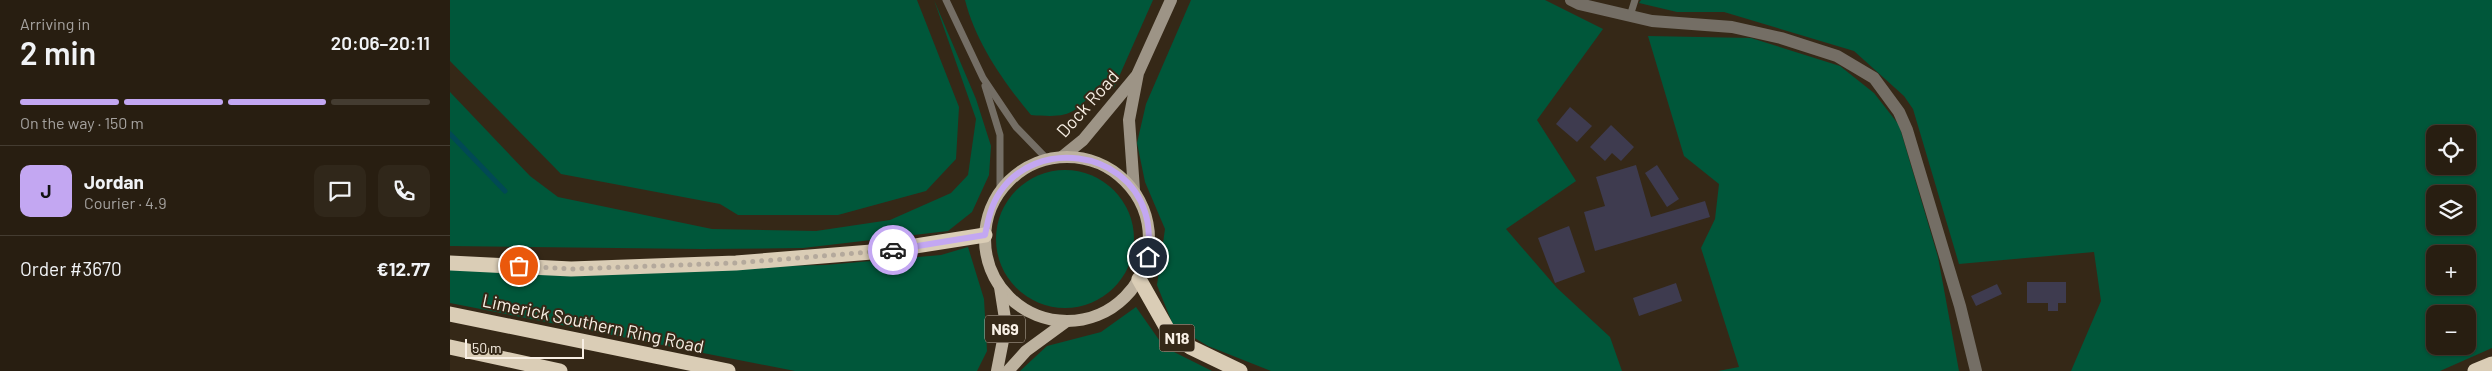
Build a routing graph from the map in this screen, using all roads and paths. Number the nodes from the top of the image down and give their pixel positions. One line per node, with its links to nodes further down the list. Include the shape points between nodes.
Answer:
1 (946, 0): 7 (lane)
2 (1171, 0): 6 (main road, Dock Road)
3 (1571, 0): 5 (street)
4 (1635, 0): 5 (lane)
5 (1630, 16): 25 (street, via 1652,21 1732,27 1781,38 1837,56 1874,78 1899,112 1907,130 1960,306)
6 (1138, 73): 8 (main road, Dock Road, via 1083,140); 10 (main road, Dock Road, via 1129,120)
7 (983, 78): 9 (lane, via 1016,127); 11 (lane, via 1000,135)
8 (1062, 157): 9 (main road, N69); 10 (main road, N69, via 1098,163 1114,171)
9 (1048, 159): 11 (main road, N69, via 1013,177)
10 (1134, 190): 14 (main road, N69, via 1145,211 1150,234 1148,257)
11 (1000, 192): 12 (main road, N69, via 989,213)
12 (985, 235): 13 (highway, via 884,251 736,263 571,269); 15 (main road, N69, via 988,262)
13 (450, 263)
14 (1139, 280): 17 (main road, N69, via 1126,297 1109,310 1089,318); 24 (highway, N18, via 1169,332 1190,347)
15 (1000, 286): 17 (main road, N69, via 1029,312); 22 (main road, N69, via 1006,325)
16 (450, 314): 21 (highway, Limerick Southern Ring Road)
17 (1067, 321): 23 (main road, N69, via 1026,350)
18 (450, 347): 20 (highway)
19 (2492, 364): 26 (highway)
20 (560, 371)
21 (728, 371)
22 (997, 371)
23 (1008, 371)
24 (1240, 371)
25 (1976, 371)
26 (2475, 371)

